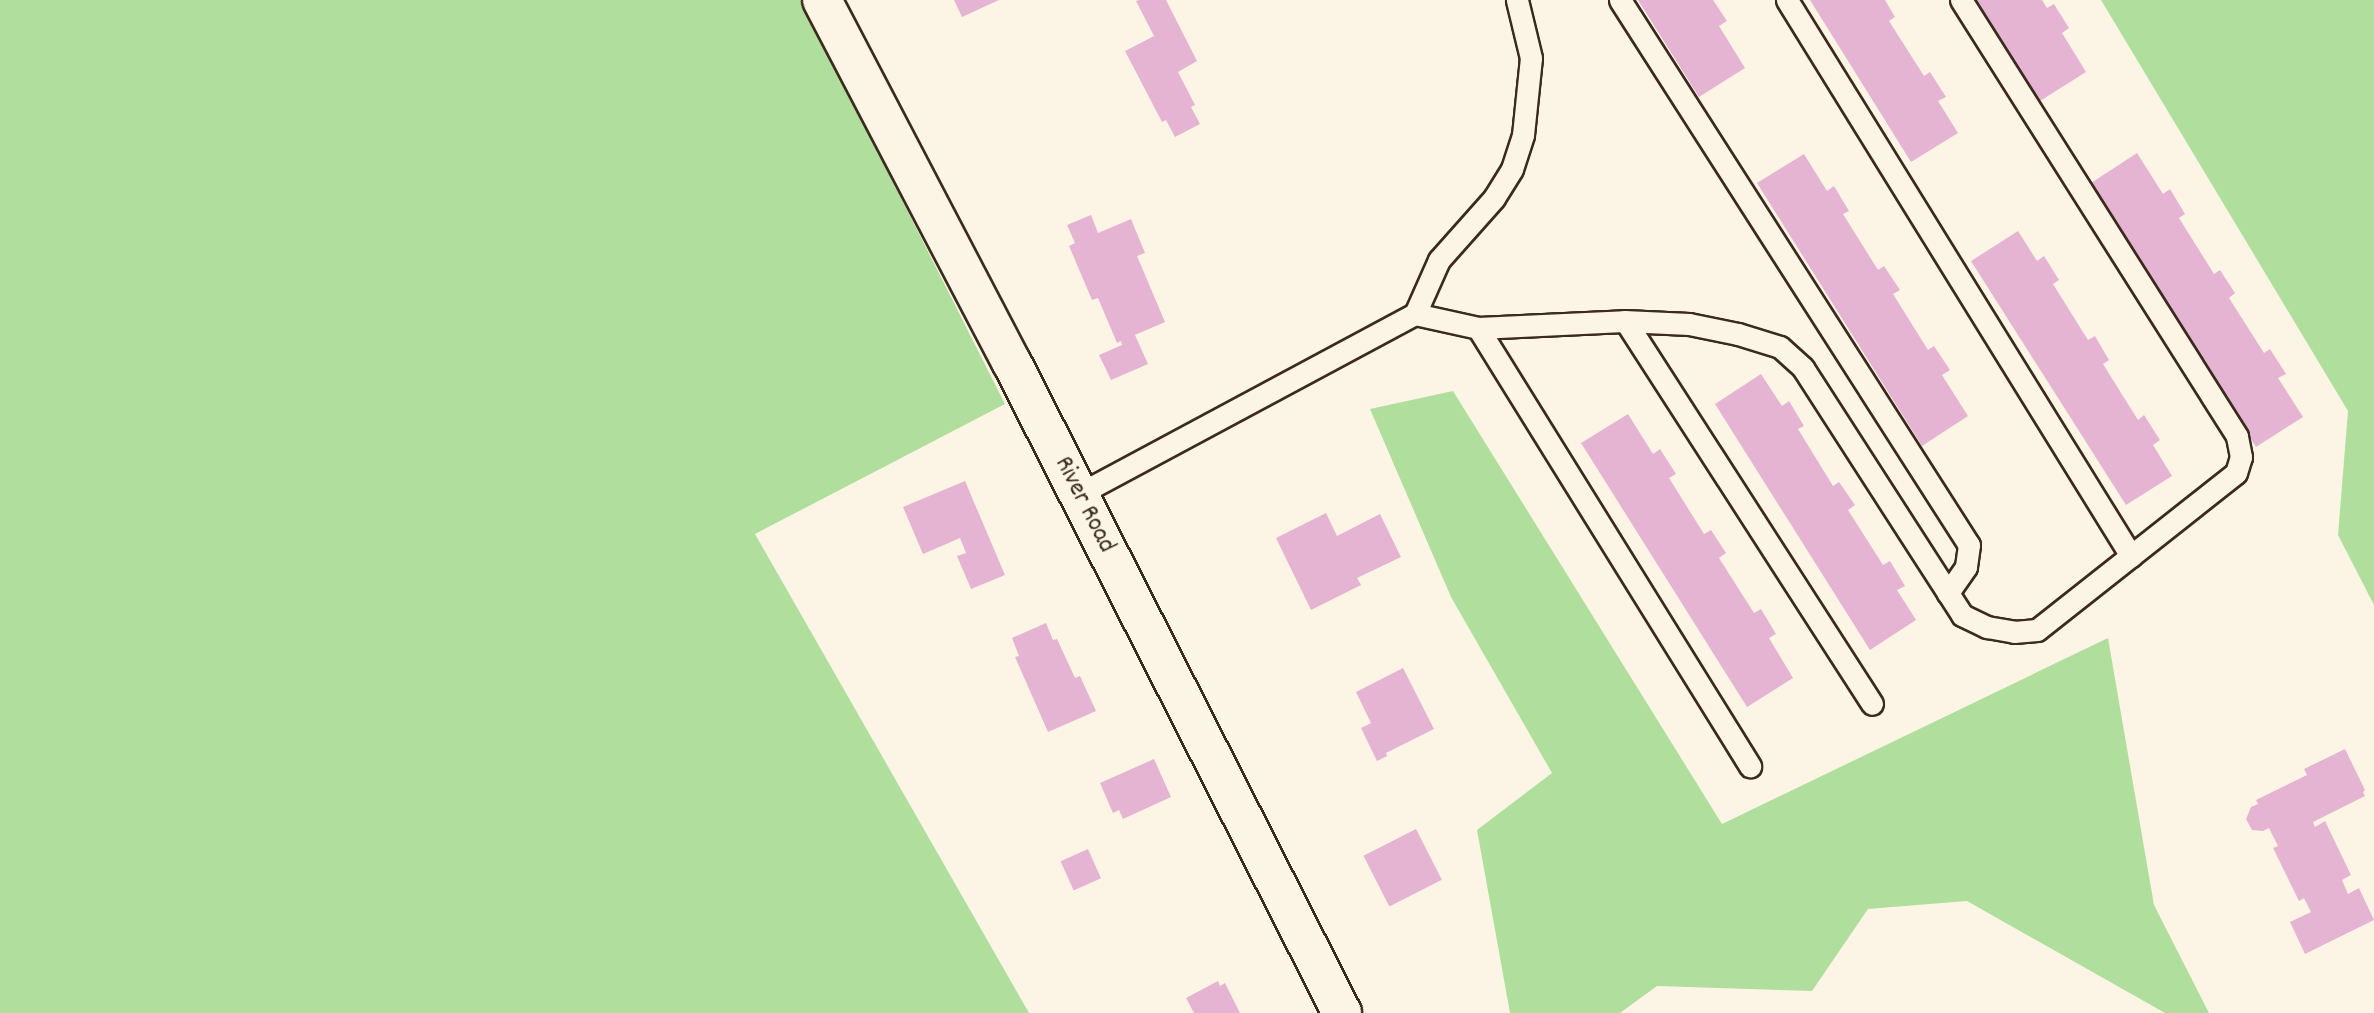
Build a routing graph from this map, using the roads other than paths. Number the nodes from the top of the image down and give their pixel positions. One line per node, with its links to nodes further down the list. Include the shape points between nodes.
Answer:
1 (822, 0): 9 (street, River Road)
2 (1517, 0): 6 (lane, via 1531,58 1523,135 1512,169 1494,198 1439,260)
3 (1620, 0): 11 (lane, via 1969,545 1966,567)
4 (1787, 0): 10 (lane)
5 (1961, 0): 10 (lane, via 2237,436 2241,457 2236,473)
6 (1415, 314): 8 (lane); 9 (lane)
7 (1626, 322): 8 (lane); 11 (lane, via 1689,324 1780,347 1803,368); 12 (lane)
8 (1478, 328): 13 (lane)
9 (1079, 495): 14 (street, River Road)
10 (2131, 556): 11 (lane, via 2037,630 1987,627 1962,615)
11 (1948, 593)
12 (1872, 704)
13 (1750, 766)
14 (1342, 1013)

